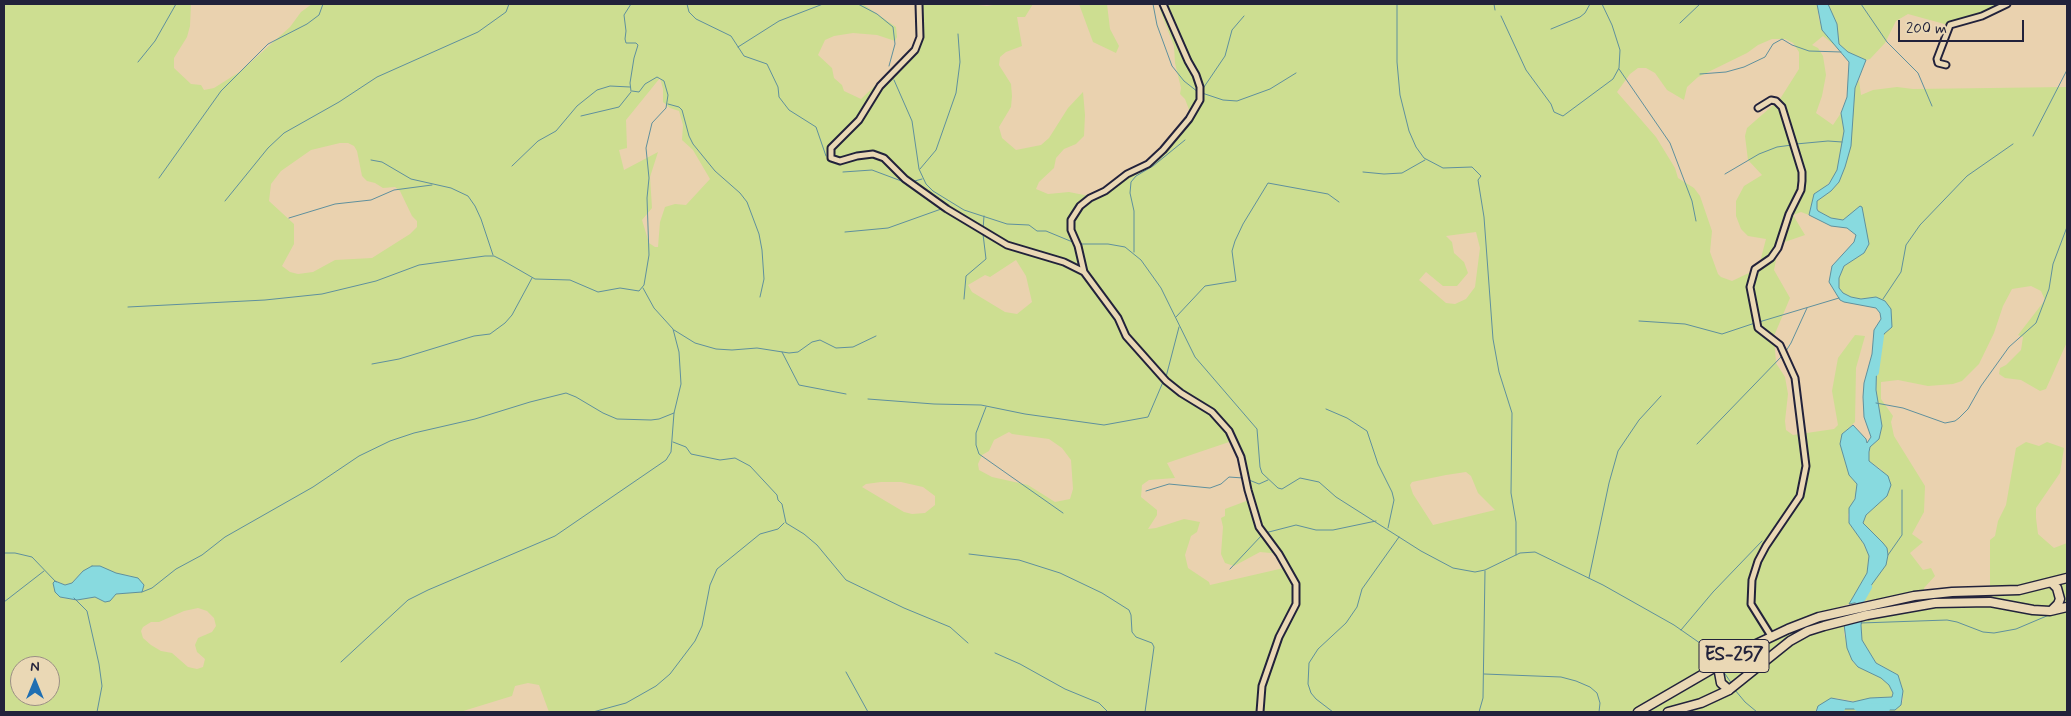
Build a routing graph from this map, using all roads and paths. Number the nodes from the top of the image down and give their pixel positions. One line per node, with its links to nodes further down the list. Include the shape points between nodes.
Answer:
1 (919, 4): 6 (street, via 920,37 915,50 880,86 859,120 832,148 831,158 840,161 872,154 884,158 941,204 1007,245 1064,262)
2 (1163, 4): 6 (street, via 1196,75 1200,100 1189,119 1148,164 1127,174 1080,206 1071,220 1071,230)
3 (2007, 4): 4 (street, via 1982,16 1950,25 1937,59 1938,63)
4 (1946, 65)
5 (1758, 108): 11 (street, via 1771,100 1782,107 1802,172 1801,190 1778,248 1755,270 1750,287 1758,328 1780,345 1795,378 1806,466 1800,496 1766,546 1752,580 1751,604)
6 (1084, 272): 14 (street, via 1145,359 1174,388 1212,412 1229,431 1241,457 1259,527 1296,584 1296,604 1262,686)
7 (2067, 578): 8 (main road, ES-257)
8 (2052, 583): 10 (main road, via 2058,588 2060,599); 11 (main road, ES-257, via 2008,591 1931,594 1868,605 1805,622)
9 (2067, 607): 10 (main road, ES-257)
10 (2050, 611): 13 (main road, ES-257, via 1966,601 1867,615 1815,629 1790,641)
11 (1771, 636): 12 (main road, ES-257)
12 (1721, 663): 13 (main road, via 1720,683); 15 (main road, ES-257)
13 (1729, 690): 16 (main road, ES-257, via 1701,703)
14 (1260, 712)
15 (1638, 712)
16 (1668, 712)

